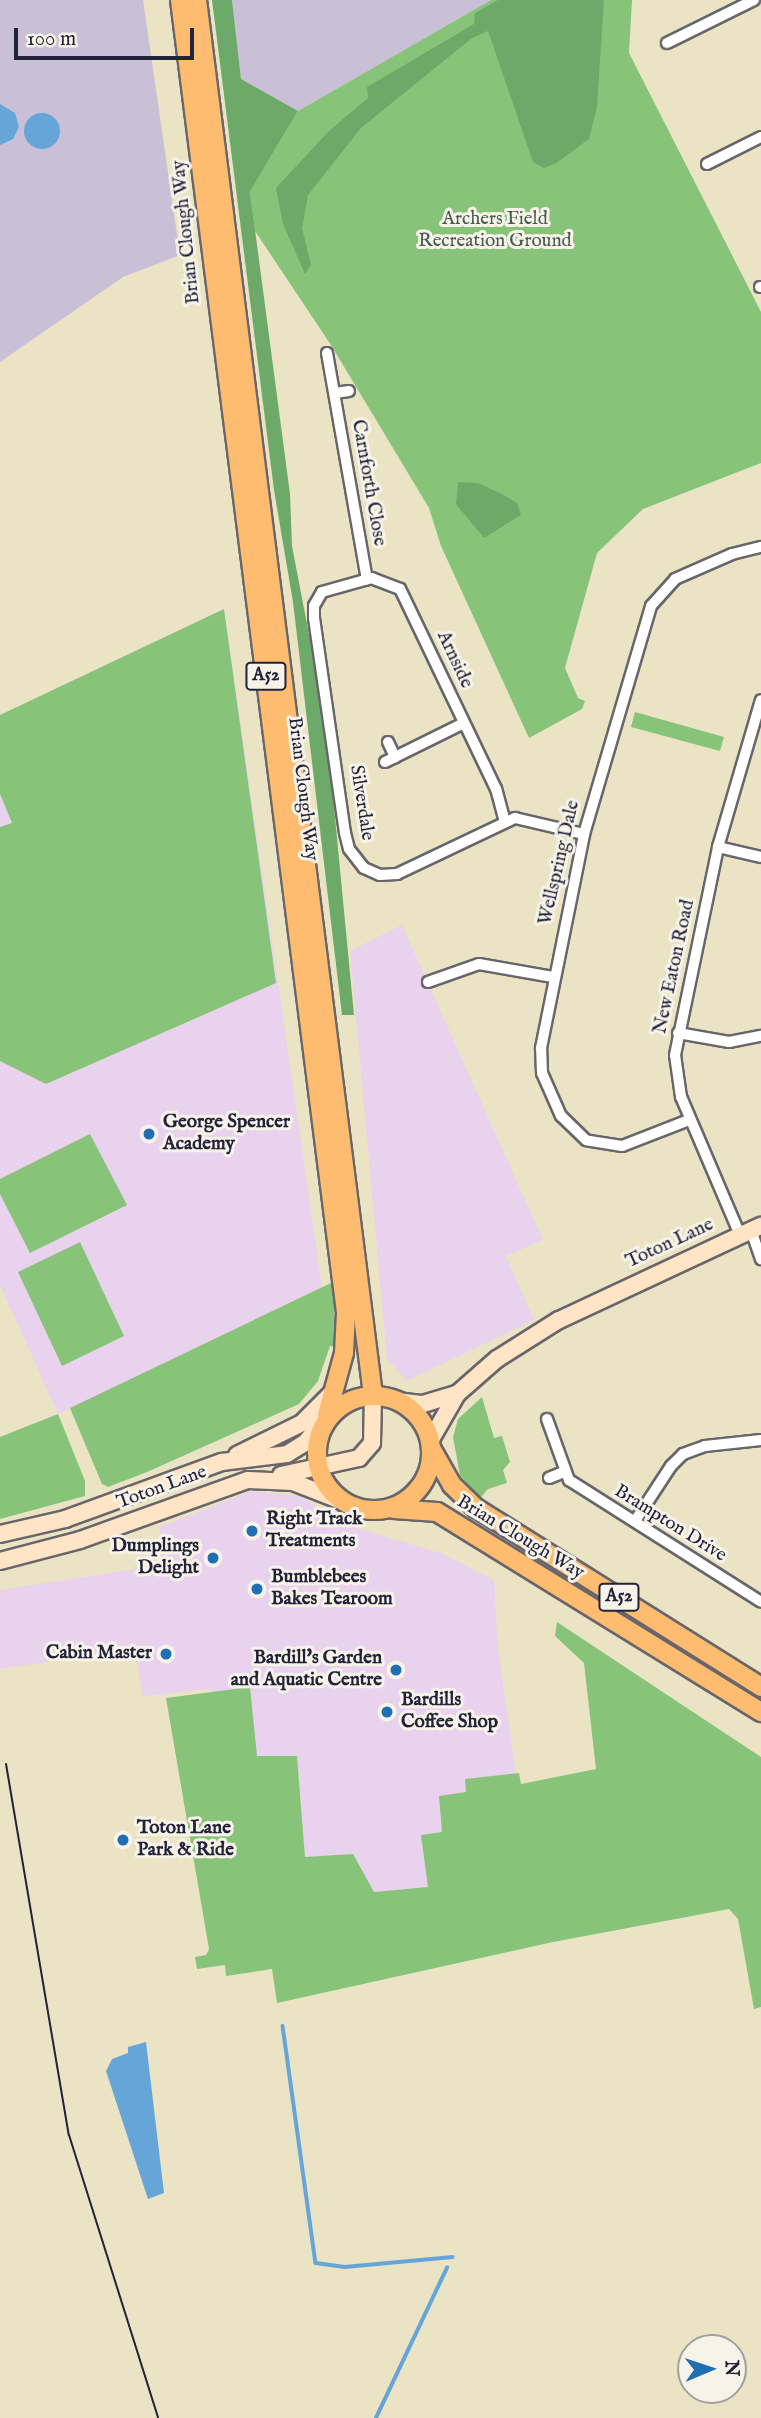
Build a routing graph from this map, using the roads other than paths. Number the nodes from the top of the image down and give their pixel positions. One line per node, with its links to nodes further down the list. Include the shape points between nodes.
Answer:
1 (180, 0): 26 (highway, Brian Clough Way / A52, via 346,1313 344,1353)
2 (197, 0): 28 (highway, Brian Clough Way / A52)
3 (754, 0): 4 (street)
4 (667, 43)
5 (761, 137): 6 (street)
6 (707, 164)
7 (327, 353): 9 (street, Carnforth Close)
8 (349, 391): 9 (street)
9 (335, 393): 11 (street, Carnforth Close)
10 (761, 547): 16 (street, Wellspring Dale, via 732,554 675,579 651,606)
11 (367, 579): 13 (street, Arnside, via 392,583 404,594); 15 (street, Silverdale, via 322,592 314,606 345,833 354,856 372,872 397,874)
12 (761, 700): 17 (street, New Eaton Road)
13 (464, 723): 14 (street, via 390,759); 15 (street, Arnside, via 496,789)
14 (388, 742)
15 (505, 822): 16 (street, Silverdale, via 523,817)
16 (584, 834): 19 (street, Wellspring Dale)
17 (718, 848): 18 (street); 21 (street, New Eaton Road)
18 (761, 858)
19 (553, 977): 20 (street, via 479,964); 23 (street, Wellspring Dale, via 540,1061 546,1086 575,1133 598,1145 622,1146)
20 (428, 982)
21 (678, 1033): 22 (street, via 729,1042); 23 (street, New Eaton Road, via 675,1075)
22 (761, 1036)
23 (689, 1120): 24 (street, New Eaton Road)
24 (751, 1230): 25 (street, New Eaton Road); 27 (main road, Toton Lane, via 559,1320 497,1359)
25 (761, 1259)
26 (335, 1388): 30 (highway, Brian Clough Way / A52); 34 (main road, via 302,1423)
27 (457, 1394): 29 (main road, Toton Lane, via 422,1404); 33 (main road, Toton Lane)
28 (373, 1396): 29 (highway); 30 (highway, via 348,1401); 35 (main road, via 373,1434 366,1452 350,1462)
29 (397, 1401): 33 (highway, Brian Clough Way, via 420,1422)
30 (324, 1419): 34 (main road, Toton Lane, via 306,1442 287,1454); 35 (highway, Brian Clough Way)
31 (547, 1419): 36 (street)
32 (761, 1440): 41 (street, via 705,1446 684,1454)
33 (431, 1445): 40 (highway, via 425,1479); 45 (highway, Brian Clough Way / A52, via 452,1485 476,1508)
34 (222, 1462): 42 (main road, Toton Lane, via 65,1519)
35 (320, 1469): 37 (main road); 39 (highway)
36 (564, 1472): 38 (street); 41 (street, Brampton Drive, via 576,1486)
37 (266, 1478): 39 (main road, Toton Lane, via 293,1482); 43 (main road, Toton Lane, via 239,1482 80,1541)
38 (549, 1478)
39 (339, 1500): 40 (highway, Brian Clough Way, via 372,1512)
40 (394, 1509): 46 (highway, Brian Clough Way / A52, via 437,1512)
41 (635, 1521): 44 (street, Brampton Drive)
42 (0, 1534)
43 (0, 1561)
44 (761, 1602)
45 (761, 1687)
46 (761, 1712)

